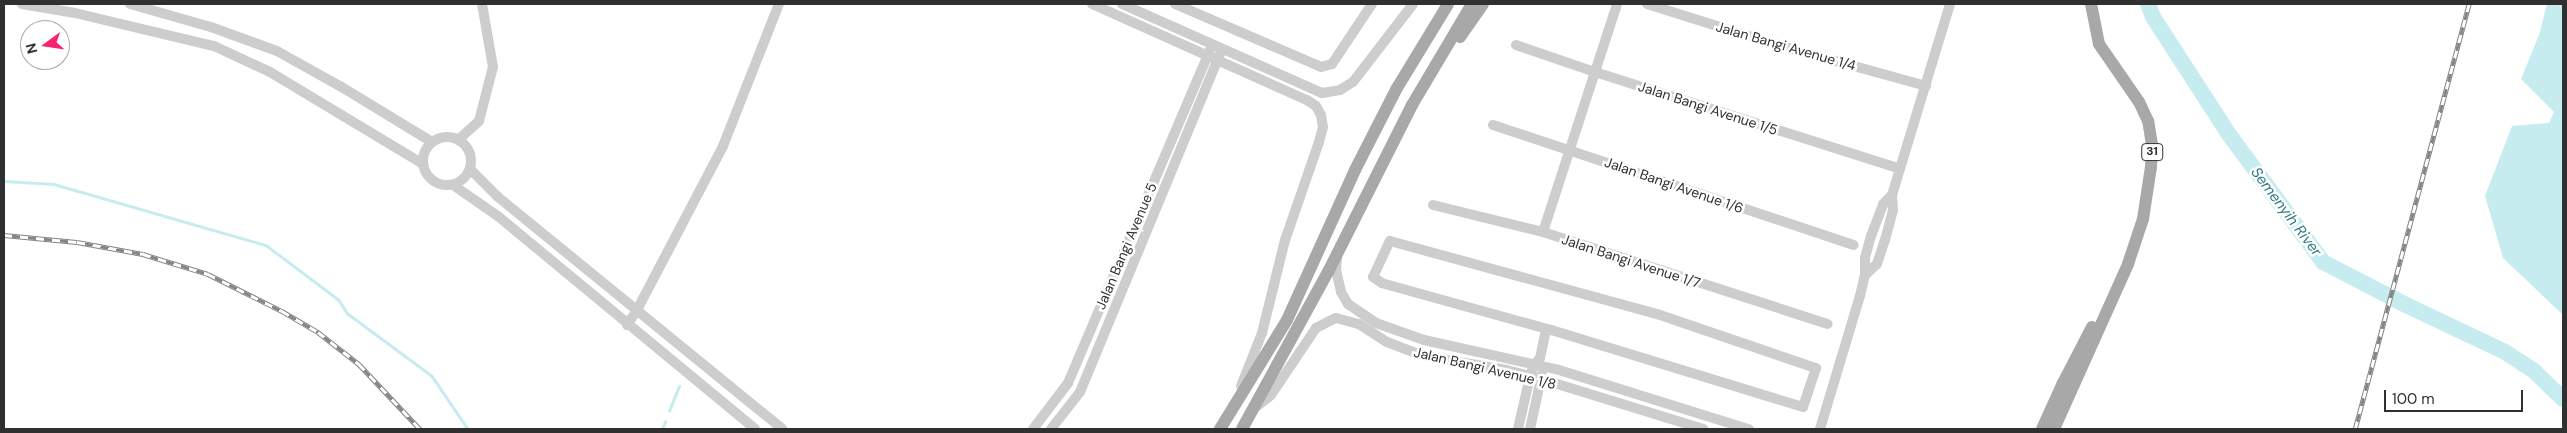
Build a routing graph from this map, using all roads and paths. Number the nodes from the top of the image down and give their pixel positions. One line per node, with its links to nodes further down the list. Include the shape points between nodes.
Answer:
1 (22, 4): 31 (street, via 75,13 214,46 270,72)
2 (130, 4): 29 (street, via 211,27 277,51)
3 (482, 4): 28 (street, via 493,67 479,121)
4 (779, 4): 42 (street, via 722,146)
5 (1092, 4): 21 (street)
6 (1122, 4): 18 (street)
7 (1175, 4): 8 (street, via 1321,67 1332,64)
8 (1372, 4)
9 (1413, 4): 20 (street, via 1353,82 1333,93 1312,90)
10 (1438, 4): 25 (main road)
11 (1448, 4): 25 (main road)
12 (1472, 4): 26 (main road)
13 (1483, 4): 26 (main road)
14 (1617, 4): 23 (street)
15 (1647, 4): 24 (street, Jalan Bangi Avenue 1/4)
16 (1950, 4): 24 (street)
17 (2090, 4): 41 (main road, 31, via 2099,44 2139,102 2148,122 2152,145 2143,219 2128,264)
18 (1212, 45): 20 (street); 21 (street, Jalan Bangi Avenue 5)
19 (1516, 45): 23 (street, Jalan Bangi Avenue 1/5)
20 (1222, 50): 22 (street, Jalan Bangi Avenue 5)
21 (1208, 56): 22 (street); 53 (street, Jalan Bangi Avenue 5, via 1068,382)
22 (1218, 60): 50 (street, via 1316,106 1323,127 1285,240 1260,341); 54 (street, Jalan Bangi Avenue 5, via 1080,392)
23 (1595, 72): 30 (street); 33 (street, Jalan Bangi Avenue 1/5)
24 (1926, 86): 33 (street)
25 (1397, 88): 50 (main road, via 1355,170 1287,320)
26 (1412, 105): 39 (main road)
27 (1493, 126): 30 (street, Jalan Bangi Avenue 1/6)
28 (458, 140): 29 (street, via 445,137); 32 (street, via 468,149)
29 (432, 142): 31 (street, via 425,152)
30 (1570, 150): 37 (street); 38 (street, Jalan Bangi Avenue 1/6)
31 (423, 164): 34 (street, via 434,181)
32 (470, 169): 34 (street, via 466,176); 42 (street, via 498,197)
33 (1900, 169): 35 (street)
34 (453, 184): 43 (street, via 499,217)
35 (1892, 195): 40 (street, via 1893,210 1885,240 1877,264); 40 (street, via 1883,204 1871,236 1864,258)
36 (1433, 205): 37 (street, Jalan Bangi Avenue 1/7)
37 (1543, 232): 44 (street, Jalan Bangi Avenue 1/7)
38 (1854, 246)
39 (1340, 249): 46 (street, Jalan Bangi Avenue 1/8, via 1336,270 1341,292 1348,304 1376,323 1424,340); 49 (main road)
40 (1866, 275): 61 (street)
41 (2107, 308): 62 (main road, 31, via 2100,313); 63 (main road, 31, via 2106,317)
42 (637, 310): 43 (street); 52 (street)
43 (627, 324): 51 (street)
44 (1828, 324)
45 (1546, 330): 45 (street, via 1382,283 1373,277 1390,241 1660,314 1816,368 1803,407); 46 (street)
46 (1539, 363): 47 (street); 48 (street); 60 (street, Jalan Bangi Avenue 1/8)
47 (1530, 376): 48 (street, Jalan Bangi Avenue 1/8); 49 (street, Jalan Bangi Avenue 1/8, via 1424,356 1386,342 1348,320 1336,318 1316,328 1271,395); 57 (street)
48 (1541, 378): 58 (street); 59 (street, Jalan Bangi Avenue 1/8)
49 (1252, 410): 56 (main road)
50 (1228, 414): 55 (main road)
51 (755, 429)
52 (782, 429)
53 (1032, 429)
54 (1051, 429)
55 (1220, 429)
56 (1242, 429)
57 (1518, 429)
58 (1530, 429)
59 (1704, 429)
60 (1749, 429)
61 (1820, 429)
62 (2042, 429)
63 (2054, 429)

